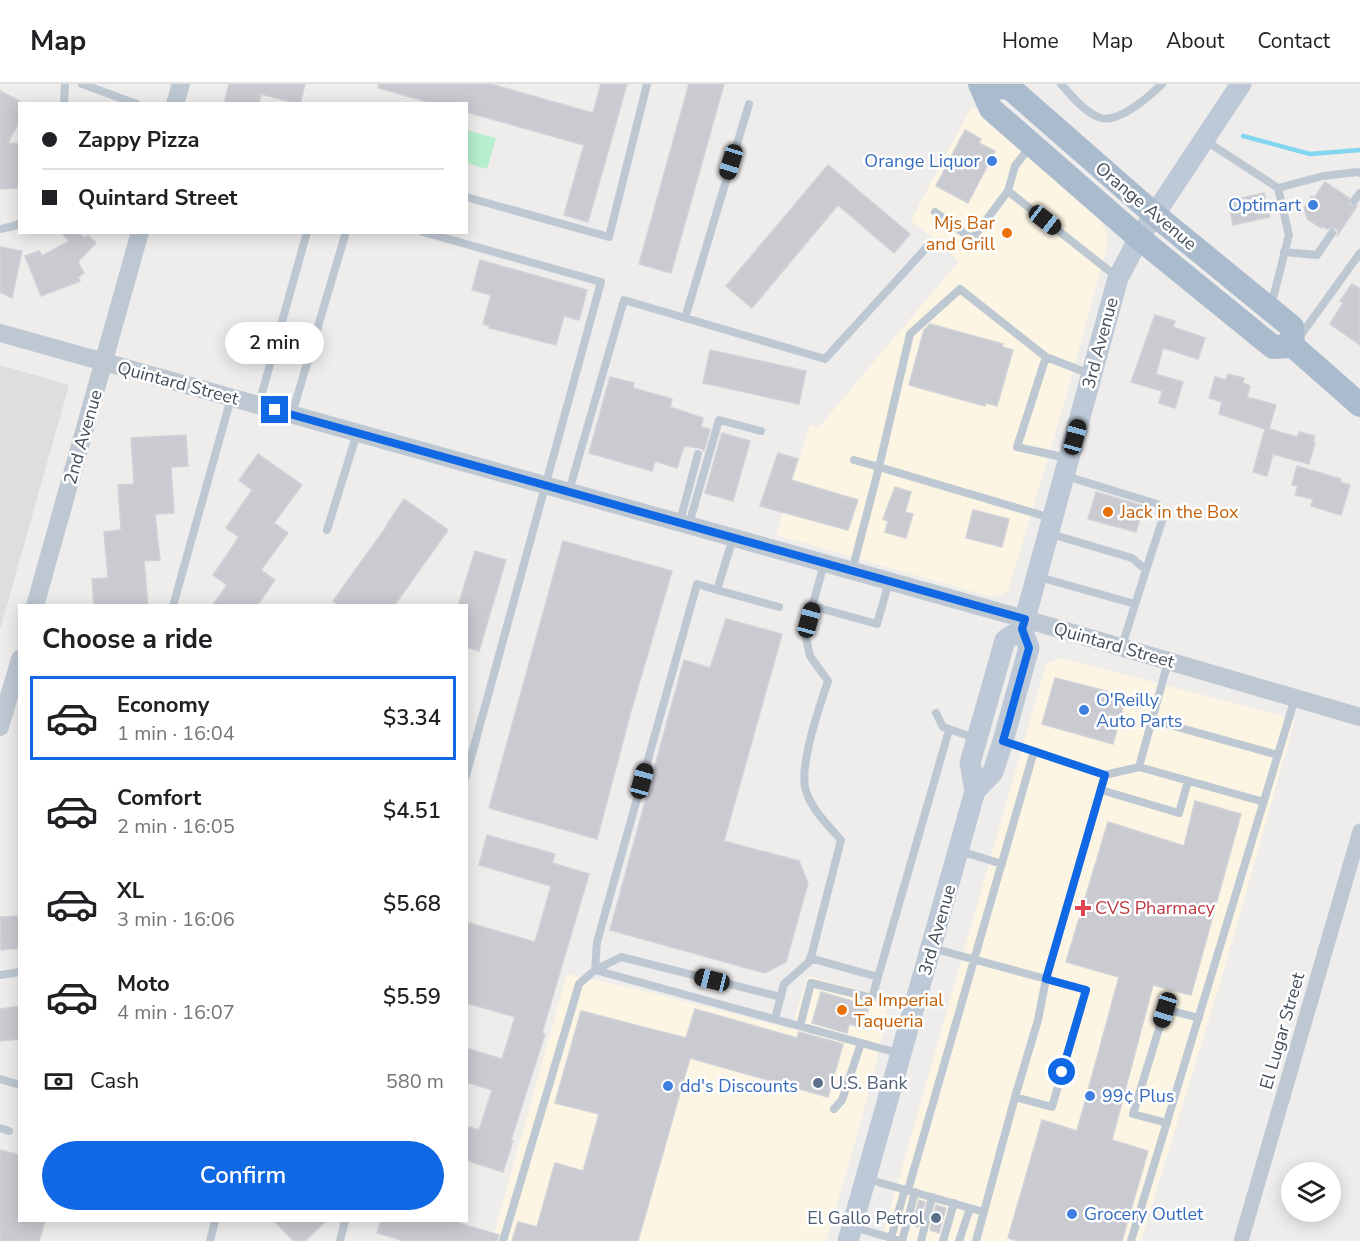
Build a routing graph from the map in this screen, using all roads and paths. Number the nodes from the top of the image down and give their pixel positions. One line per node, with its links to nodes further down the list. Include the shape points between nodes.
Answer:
1 (65, 84): 9 (lane)
2 (82, 84): 10 (lane)
3 (181, 84): 11 (street)
4 (647, 84): 19 (lane, via 609,237)
5 (1061, 84): 6 (lane, via 1082,106 1102,118 1116,117 1147,99)
6 (1162, 84)
7 (1241, 84): 13 (main road, 3rd Avenue)
8 (987, 85): 14 (main road, Orange Avenue, via 991,109); 22 (main road, Orange Avenue, via 1010,88)
9 (64, 102)
10 (132, 102)
11 (176, 102)
12 (748, 104): 36 (lane)
13 (1204, 140): 16 (lane); 22 (main road, 3rd Avenue)
14 (1032, 145): 17 (lane, via 1015,166); 30 (main road, Orange Avenue)
15 (1360, 173): 16 (lane, via 1323,176)
16 (1278, 188): 32 (lane, via 1288,235)
17 (1008, 192): 21 (lane, via 972,239); 34 (lane)
18 (1360, 193): 20 (lane)
19 (468, 198)
20 (1354, 201)
21 (935, 212)
22 (1155, 215): 30 (main road, 3rd Avenue); 35 (main road, Orange Avenue)
23 (18, 224): 24 (lane)
24 (0, 229)
25 (1332, 232): 32 (lane, via 1317,255)
26 (139, 234): 40 (street, 2nd Avenue)
27 (306, 234): 43 (lane)
28 (345, 234): 45 (lane)
29 (430, 234): 52 (lane, via 601,282)
30 (1139, 238): 34 (main road, 3rd Avenue); 38 (main road, Orange Avenue, via 1273,347)
31 (927, 247): 36 (lane, via 825,359)
32 (1284, 252): 35 (lane)
33 (1360, 253): 38 (lane)
34 (1118, 278): 41 (main road, 3rd Avenue)
35 (1270, 309): 38 (main road, Orange Avenue, via 1292,327)
36 (686, 318): 53 (lane, via 624,300)
37 (0, 333): 40 (street, Quintard Street)
38 (1293, 346): 44 (main road, Orange Avenue)
39 (1046, 357): 41 (lane); 50 (lane, via 960,289 910,334); 51 (lane, via 1017,447)
40 (104, 363): 42 (street, Quintard Street); 64 (street, 2nd Avenue)
41 (1092, 375): 51 (main road, 3rd Avenue)
42 (231, 398): 43 (street, Quintard Street); 65 (lane)
43 (259, 405): 45 (street, Quintard Street)
44 (1360, 405)
45 (291, 415): 47 (street, Quintard Street)
46 (761, 431): 54 (lane, via 719,420)
47 (357, 433): 52 (street, Quintard Street); 56 (lane)
48 (698, 454): 54 (lane)
49 (854, 460): 50 (lane)
50 (879, 467): 55 (lane); 60 (lane)
51 (1067, 467): 55 (main road, 3rd Avenue); 59 (lane, via 1157,504 1164,514)
52 (546, 485): 53 (street, Quintard Street); 84 (lane)
53 (569, 491): 54 (street, Quintard Street)
54 (684, 524): 57 (street, Quintard Street)
55 (1051, 526): 59 (lane, via 1132,558); 61 (main road, 3rd Avenue)
56 (327, 530)
57 (733, 538): 58 (street, Quintard Street); 63 (lane)
58 (824, 564): 60 (street, Quintard Street); 67 (lane)
59 (1146, 570): 66 (lane)
60 (852, 571): 62 (street, Quintard Street)
61 (1037, 576): 66 (lane); 69 (main road, 3rd Avenue)
62 (890, 582): 67 (lane, via 877,624); 69 (street, Quintard Street)
63 (717, 590): 68 (lane); 96 (lane, via 697,584 695,590 597,942)
64 (36, 604)
65 (174, 604)
66 (1136, 604): 70 (lane)
67 (812, 606): 94 (lane, via 805,633 810,656 828,681 805,768 805,789 819,816 841,840)
68 (779, 607)
69 (1023, 624): 70 (street, Quintard Street); 79 (main road, 3rd Avenue, via 1005,640); 80 (main road, 3rd Avenue, via 1029,648)
70 (1122, 648): 71 (street, Quintard Street)
71 (1168, 662): 73 (street, Quintard Street); 76 (lane)
72 (18, 666): 77 (street)
73 (1295, 698): 75 (street, Quintard Street); 82 (lane)
74 (936, 713): 78 (lane)
75 (1360, 717)
76 (1152, 720): 82 (lane); 83 (lane)
77 (0, 727)
78 (949, 730): 79 (lane); 99 (lane)
79 (976, 738): 88 (main road, 3rd Avenue, via 970,763)
80 (1003, 741): 81 (lane); 88 (main road, 3rd Avenue, via 993,772)
81 (1034, 751): 85 (lane); 92 (lane)
82 (1278, 754): 89 (lane)
83 (1139, 767): 85 (lane); 86 (lane)
84 (468, 769)
85 (1105, 775): 87 (lane)
86 (1188, 781): 87 (lane, via 1179,813); 89 (lane)
87 (1101, 790): 100 (lane)
88 (975, 791): 91 (main road, 3rd Avenue)
89 (1264, 802): 102 (lane)
90 (1360, 831): 133 (street, El Lugar Street)
91 (959, 851): 92 (lane); 93 (main road, 3rd Avenue)
92 (1002, 864): 95 (lane)
93 (932, 948): 95 (lane); 106 (main road, 3rd Avenue)
94 (810, 958): 99 (lane); 101 (lane, via 784,984)
95 (974, 959): 100 (lane); 115 (lane)
96 (595, 970): 101 (lane, via 621,957); 103 (lane); 126 (lane, via 579,984)
97 (18, 972): 98 (lane)
98 (0, 975)
99 (878, 977): 104 (lane, via 872,998 811,983)
100 (1046, 979): 109 (lane); 109 (lane, via 1086,990 1052,1107)
101 (781, 997): 103 (lane)
102 (1199, 1018): 111 (lane); 111 (lane, via 1165,1010 1152,1051 1133,1114)
103 (775, 1019): 104 (lane)
104 (800, 1026): 105 (lane)
105 (861, 1043): 106 (lane); 110 (lane, via 842,1100)
106 (901, 1054): 114 (main road, 3rd Avenue)
107 (0, 1079): 108 (lane)
108 (18, 1084)
109 (1015, 1097): 119 (lane)
110 (834, 1109)
111 (1167, 1123): 132 (lane)
112 (0, 1128): 113 (lane)
113 (9, 1131)
114 (866, 1178): 115 (lane); 122 (main road, 3rd Avenue)
115 (909, 1191): 116 (lane); 123 (lane); 127 (lane)
116 (932, 1197): 117 (lane); 128 (lane)
117 (954, 1203): 118 (lane); 129 (lane)
118 (970, 1208): 119 (lane); 130 (lane)
119 (984, 1212): 131 (lane)
120 (215, 1222): 124 (lane)
121 (345, 1222): 125 (lane)
122 (850, 1234): 123 (lane)
123 (891, 1238): 127 (lane)
124 (210, 1241)
125 (340, 1241)
126 (503, 1241)
127 (902, 1241)
128 (921, 1241)
129 (943, 1241)
130 (959, 1241)
131 (976, 1241)
132 (1131, 1241)
133 (1241, 1241)

